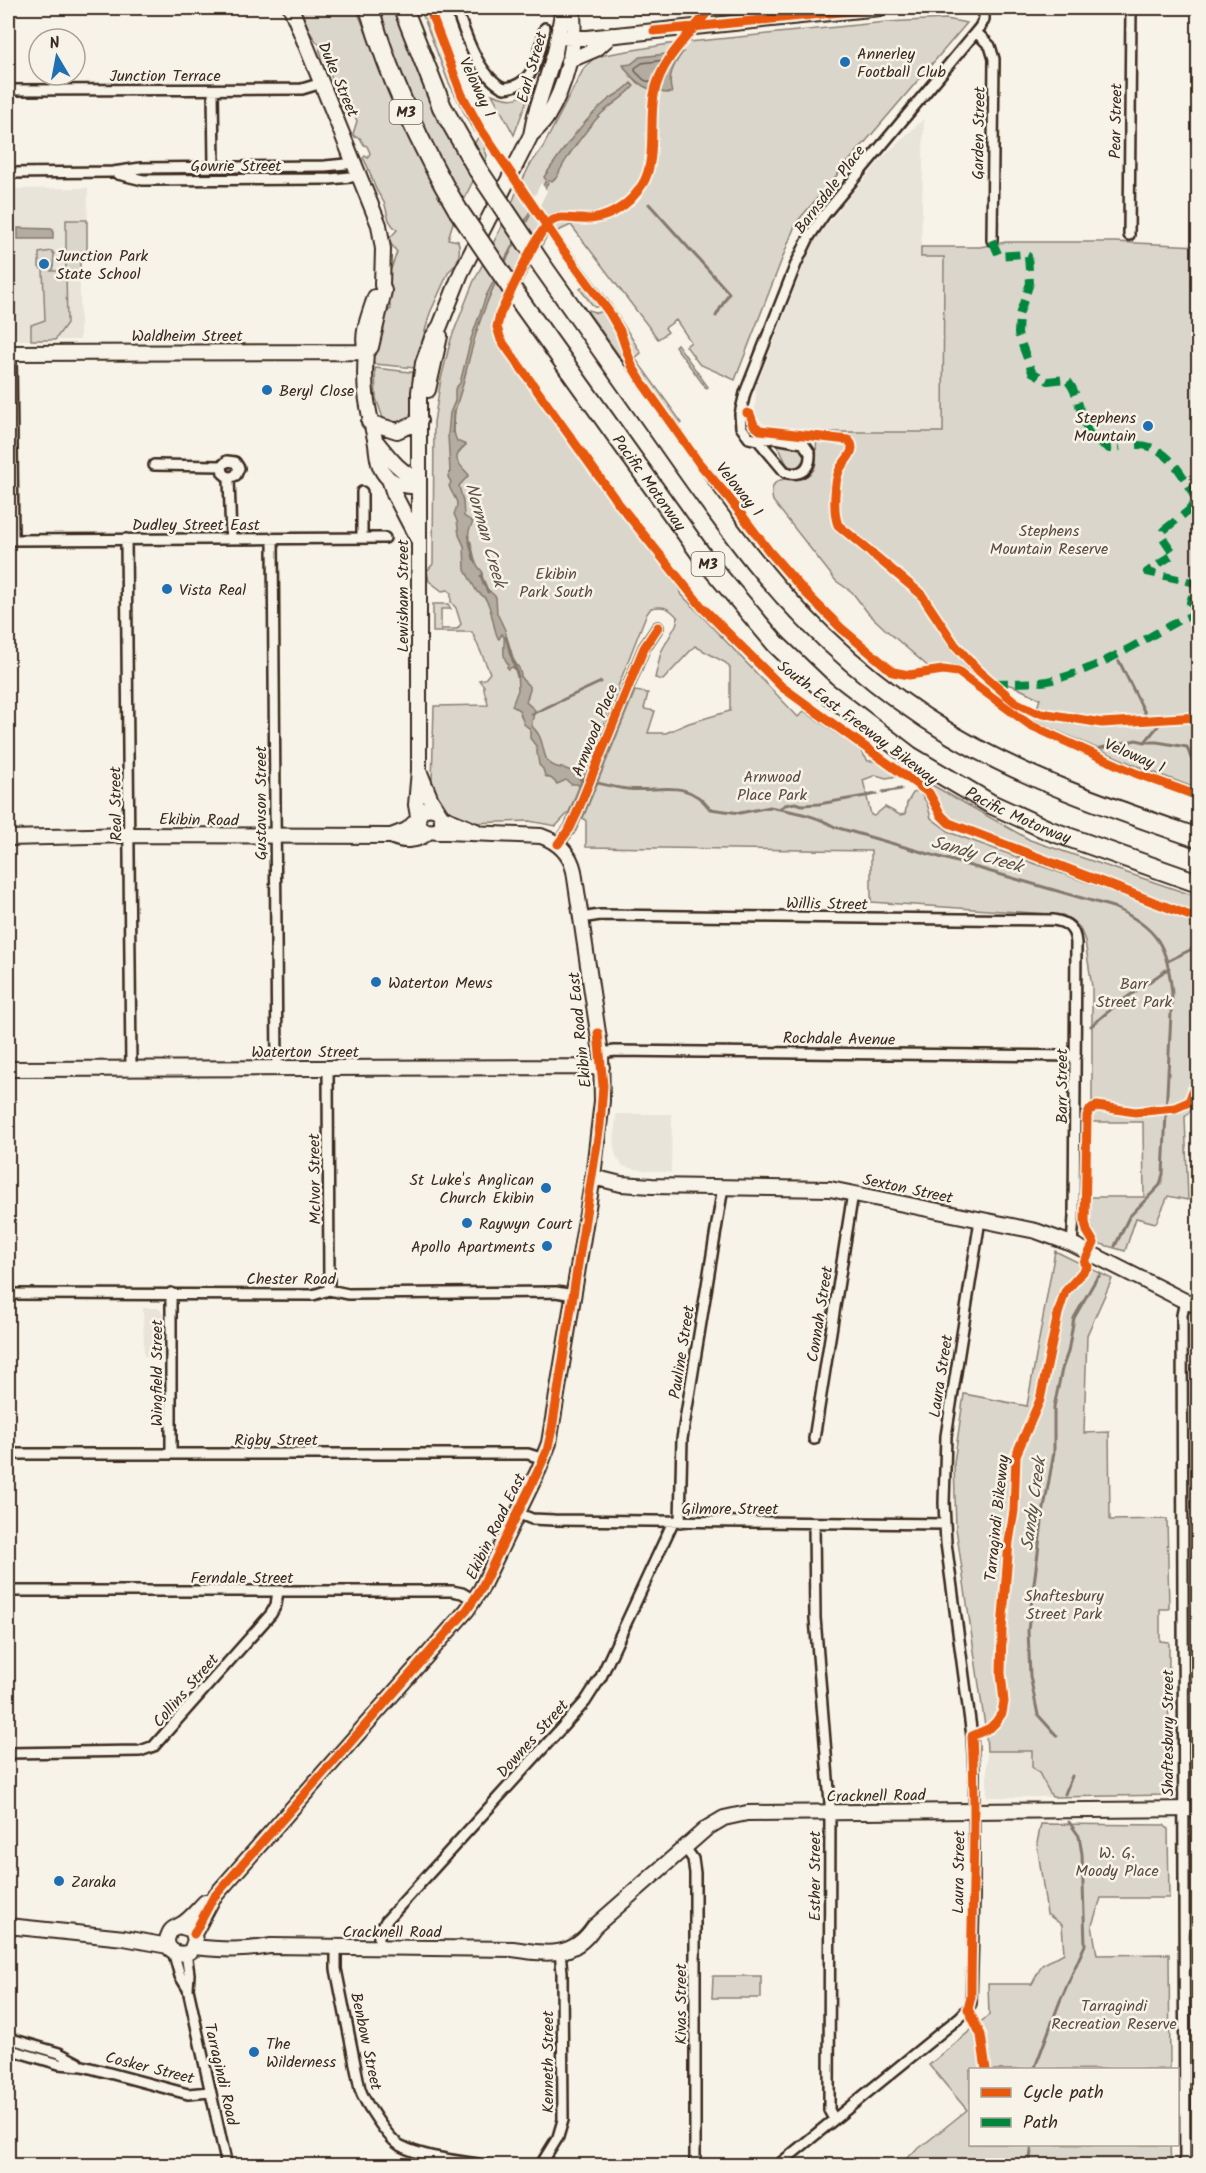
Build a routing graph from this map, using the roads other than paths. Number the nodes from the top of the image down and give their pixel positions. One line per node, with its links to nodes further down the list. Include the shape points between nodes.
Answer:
1 (291, 8): 15 (street, Duke Street)
2 (369, 8): 55 (highway, Pacific Motorway / M3, bridge, via 409,117 458,210 676,521 776,644 833,698 910,756 991,804 1065,836)
3 (403, 8): 53 (highway, M3, bridge, via 442,107 478,170 694,480 754,561 802,615 911,708 980,751 1063,790)
4 (456, 8): 10 (street, Earl Street, via 483,70 499,86 509,88 524,82 534,69)
5 (563, 8): 13 (street, Earl Street)
6 (572, 8): 13 (street, Earl Street)
7 (880, 8): 12 (street)
8 (984, 8): 11 (street, Barnsdale Place, via 983,23)
9 (1131, 8): 24 (street, Pear Street)
10 (545, 28)
11 (976, 32): 25 (street, Garden Street, via 990,46 994,59); 31 (street, Barnsdale Place, via 809,237 742,402 743,431)
12 (612, 35): 13 (street); 14 (street, via 596,49)
13 (565, 37): 14 (street, Earl Street); 18 (street, Earl Street, via 550,70)
14 (568, 62): 18 (street, Earl Street, via 546,119)
15 (322, 83): 17 (street, Junction Terrace, via 302,89); 20 (street, Duke Street)
16 (8, 90): 17 (street, Junction Terrace)
17 (213, 90): 19 (street)
18 (531, 135): 23 (street, Earl Street)
19 (214, 166): 20 (street, Gowrie Street, via 325,166); 21 (street, Gowrie Street)
20 (358, 170): 21 (street, Gowrie Street, via 330,179 143,180); 26 (street, Duke Street, via 382,237 382,285 366,326)
21 (113, 172): 22 (street, Gowrie Street)
22 (8, 173)
23 (507, 186): 28 (street, Lewisham Street, via 432,338 423,363)
24 (1129, 235)
25 (992, 240)
26 (366, 352): 27 (street, Waldheim Street); 29 (street, via 364,384)
27 (9, 353): 41 (street)
28 (420, 421): 29 (street, via 397,431); 34 (street, Lewisham Street)
29 (369, 422): 30 (street)
30 (375, 440): 33 (street, via 376,455); 34 (street, via 395,465)
31 (758, 441): 31 (street, Barnsdale Place, via 775,438 803,443 810,453 809,464 801,472 785,472)
32 (154, 465): 40 (street, via 222,466 228,461 235,462 239,468 229,478)
33 (389, 479): 34 (street, via 400,484); 42 (street)
34 (419, 483): 42 (street, Lewisham Street)
35 (362, 492): 37 (street)
36 (273, 538): 37 (street, Dudley Street East); 40 (street, Dudley Street East); 51 (street, Gustavson Street)
37 (362, 538): 38 (street, Dudley Street East)
38 (385, 538)
39 (126, 539): 40 (street, Dudley Street East); 41 (street, Dudley Street East); 49 (street, Real Street)
40 (231, 539)
41 (10, 540)
42 (418, 540): 44 (street, Lewisham Street)
43 (658, 627): 54 (street, Arnwood Place, via 644,648 576,815)
44 (419, 770): 45 (street, Lewisham Street, via 430,801); 46 (street, Lewisham Street)
45 (439, 813): 46 (street, via 433,808 424,809); 47 (street, via 442,825); 48 (street)
46 (418, 818): 47 (street, via 420,828); 50 (street, via 407,830)
47 (432, 832): 48 (street); 50 (street, Ekibin Road, via 416,839 399,840)
48 (480, 833): 54 (street, via 535,835)
49 (130, 835): 51 (street, Ekibin Road); 52 (street, Ekibin Road); 63 (street, Real Street)
50 (391, 836): 51 (street, Ekibin Road)
51 (275, 837): 60 (street, Gustavson Street)
52 (8, 838)
53 (1198, 838)
54 (558, 844): 56 (street, Ekibin Road East, via 573,866)
55 (1198, 883)
56 (581, 918): 57 (street, Willis Street, via 600,915 1053,920); 59 (street, Ekibin Road East)
57 (1071, 928): 58 (street, Barr Street, via 1076,943)
58 (1076, 1056): 59 (street, Rochdale Avenue, via 615,1051); 68 (street, Barr Street)
59 (602, 1060): 61 (street, Waterton Street); 64 (street, Ekibin Road East, via 602,1101)
60 (277, 1068): 61 (street, Waterton Street); 63 (street, Waterton Street)
61 (328, 1068): 69 (street, McIvor Street)
62 (8, 1069): 63 (street, Waterton Street)
63 (131, 1069)
64 (593, 1177): 65 (street, Sexton Street, via 631,1185); 72 (street, Ekibin Road East)
65 (723, 1188): 66 (street, Sexton Street, via 824,1188); 79 (street, Pauline Street, via 682,1439)
66 (854, 1193): 67 (street, Sexton Street); 74 (street, Connah Street)
67 (980, 1220): 68 (street, Sexton Street, via 1046,1234); 81 (street, Laura Street, via 946,1436)
68 (1072, 1245): 73 (street, Sexton Street)
69 (329, 1290): 70 (street, Chester Road, via 313,1294); 72 (street, Chester Road, via 348,1294)
70 (171, 1293): 71 (street, Chester Road); 76 (street, Wingfield Street)
71 (8, 1294)
72 (574, 1295): 77 (street, Ekibin Road East)
73 (1192, 1303): 86 (street, Shaftesbury Street, via 1182,1315)
74 (814, 1439)
75 (8, 1454): 76 (street, Rigby Street)
76 (171, 1454): 77 (street, Rigby Street, via 528,1454)
77 (544, 1459): 78 (street, Ekibin Road East)
78 (518, 1513): 79 (street, Gilmore Street, via 532,1520); 84 (street, Ekibin Road East)
79 (676, 1522): 80 (street, Gilmore Street); 95 (street, Downes Street, via 585,1702 382,1925)
80 (814, 1523): 81 (street, Gilmore Street); 89 (street, Esther Street, via 814,1601)
81 (945, 1524): 88 (street, Laura Street, via 972,1736)
82 (8, 1591): 83 (street, Ferndale Street)
83 (278, 1591): 84 (street, Ferndale Street, via 456,1591); 85 (street, Collins Street, via 271,1614 154,1746 140,1751)
84 (474, 1600): 93 (street, Ekibin Road East, via 205,1903)
85 (8, 1753)
86 (1182, 1809): 87 (street, Cracknell Road); 88 (street, Cracknell Road); 108 (street, Shaftesbury Street)
87 (1198, 1809)
88 (974, 1810): 89 (street, Cracknell Road); 102 (street, Laura Street, via 970,2006)
89 (830, 1811): 90 (street, Cracknell Road, via 731,1816); 102 (street, Esther Street, via 829,2111)
90 (684, 1846): 92 (street, Cracknell Road); 106 (street, Kivas Street, via 693,1859 695,1873)
91 (8, 1926): 93 (street, Cracknell Road)
92 (594, 1927): 96 (street, Cracknell Road, via 562,1945); 97 (street, Cracknell Road, via 578,1945)
93 (182, 1941): 94 (street, Cracknell Road, via 204,1937 270,1946); 101 (street, Tarragindi Road)
94 (336, 1947): 95 (street, Cracknell Road); 104 (street, Benbow Street, via 336,1969 366,2104 398,2145 414,2152)
95 (379, 1947): 96 (street, Cracknell Road)
96 (513, 1949): 97 (street, Cracknell Road)
97 (560, 1952): 105 (street, Kenneth Street, via 562,2125)
98 (8, 2038): 100 (street, Cosker Street, via 59,2052)
99 (8, 2049): 100 (street, Cosker Street, via 59,2064)
100 (83, 2066): 101 (street, Cosker Street, via 188,2094)
101 (210, 2092): 103 (street, Tarragindi Road)
102 (834, 2119): 107 (street, Laura Street)
103 (227, 2166)
104 (489, 2166)
105 (540, 2166)
106 (695, 2166)
107 (777, 2166)
108 (1185, 2166)

